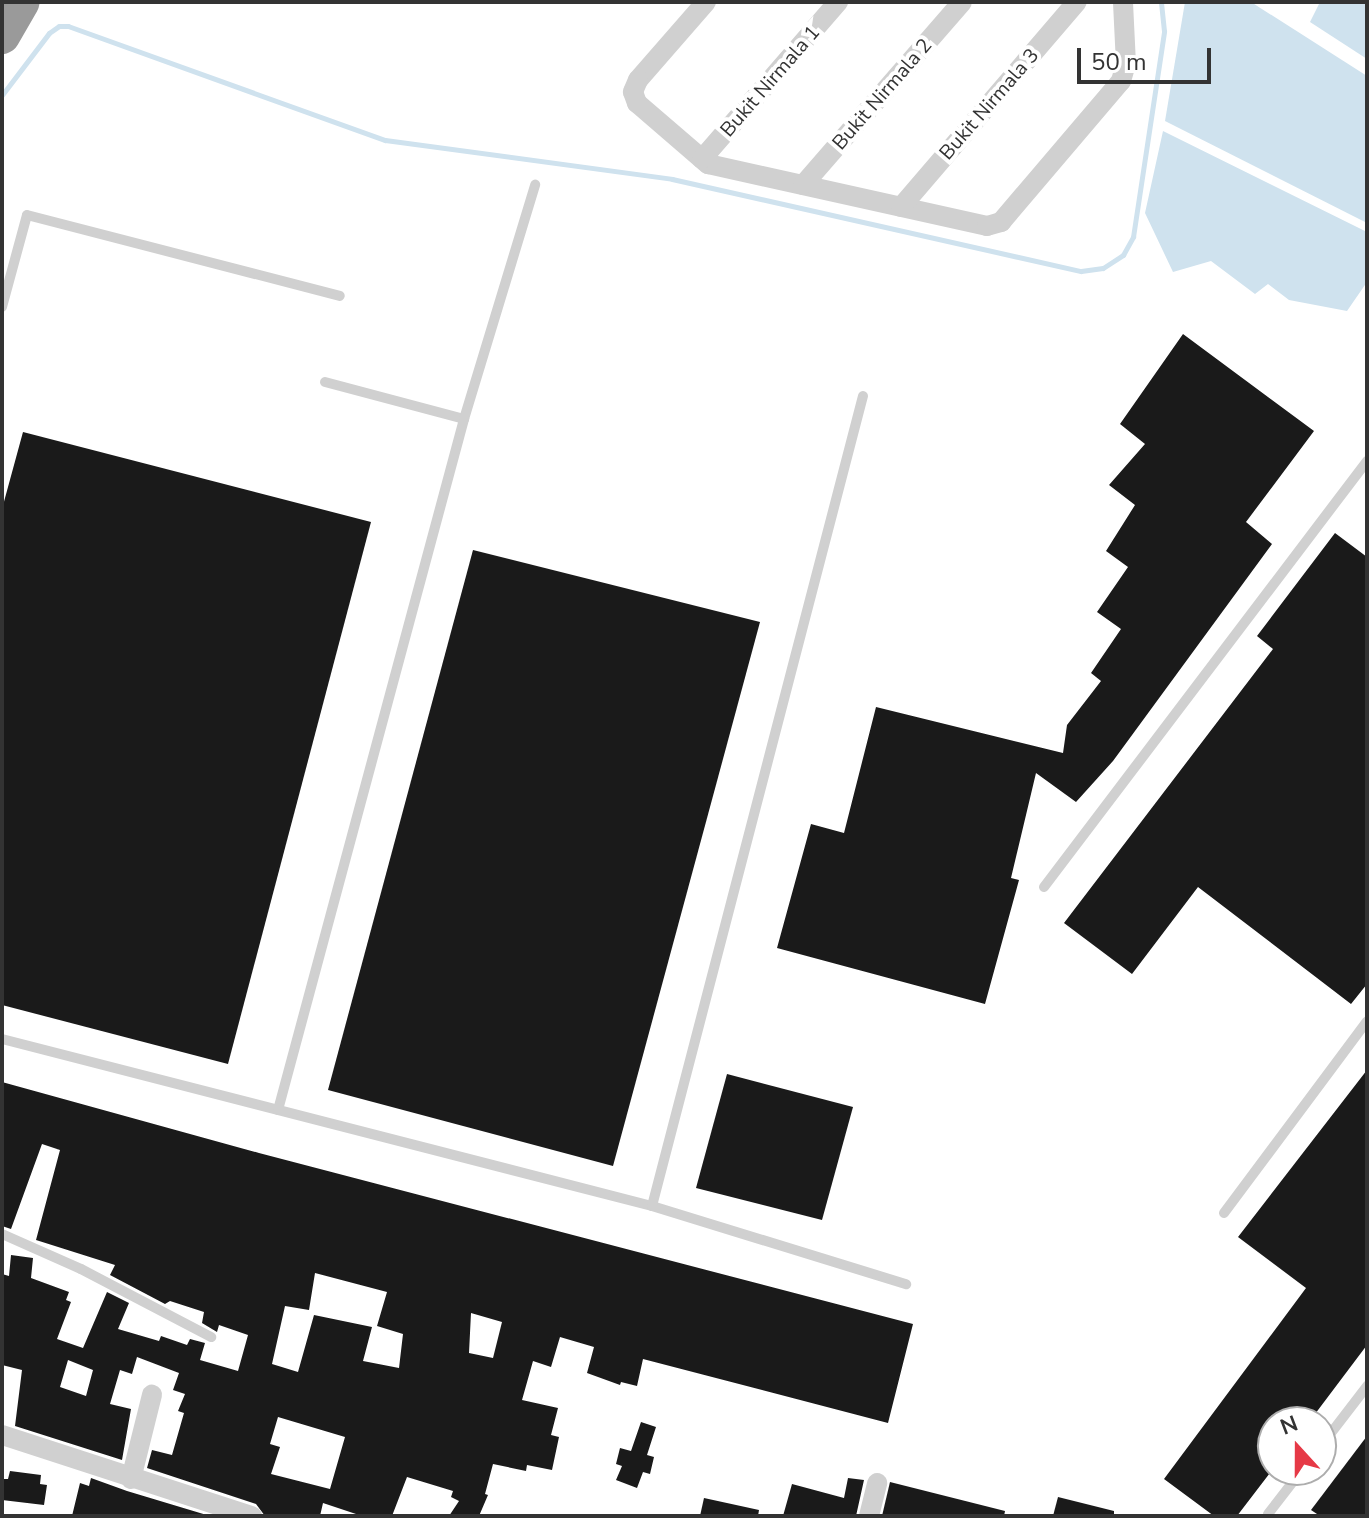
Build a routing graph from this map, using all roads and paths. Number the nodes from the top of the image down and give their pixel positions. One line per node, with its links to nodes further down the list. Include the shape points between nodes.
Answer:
1 (22, 2): 7 (highway)
2 (706, 2): 8 (street, via 633,92 637,103)
3 (838, 2): 8 (street, Bukit Nirmala 1)
4 (962, 2): 10 (street, Bukit Nirmala 2)
5 (1077, 2): 11 (street, Bukit Nirmala 3)
6 (1123, 2): 11 (street, via 1126,64 1121,81 1001,222 987,226)
7 (2, 36)
8 (702, 159): 10 (street)
9 (535, 185): 16 (lane)
10 (803, 185): 11 (street)
11 (901, 207)
12 (340, 296): 13 (lane, via 27,215)
13 (2, 307)
14 (325, 382): 16 (lane)
15 (863, 396): 22 (lane)
16 (464, 419): 21 (lane)
17 (1367, 461): 18 (lane)
18 (1044, 887)
19 (1367, 1021): 23 (lane)
20 (2, 1039): 21 (lane)
21 (278, 1110): 22 (lane)
22 (652, 1206): 25 (lane)
23 (1224, 1213)
24 (2, 1234): 26 (lane)
25 (906, 1284)
26 (211, 1337)
27 (1367, 1386): 29 (lane)
28 (152, 1395): 31 (street)
29 (1337, 1425)
30 (2, 1435): 31 (street)
31 (131, 1479): 35 (street)
32 (877, 1483): 36 (street)
33 (1290, 1486): 34 (lane)
34 (1268, 1514)
35 (252, 1516)
36 (869, 1516)

